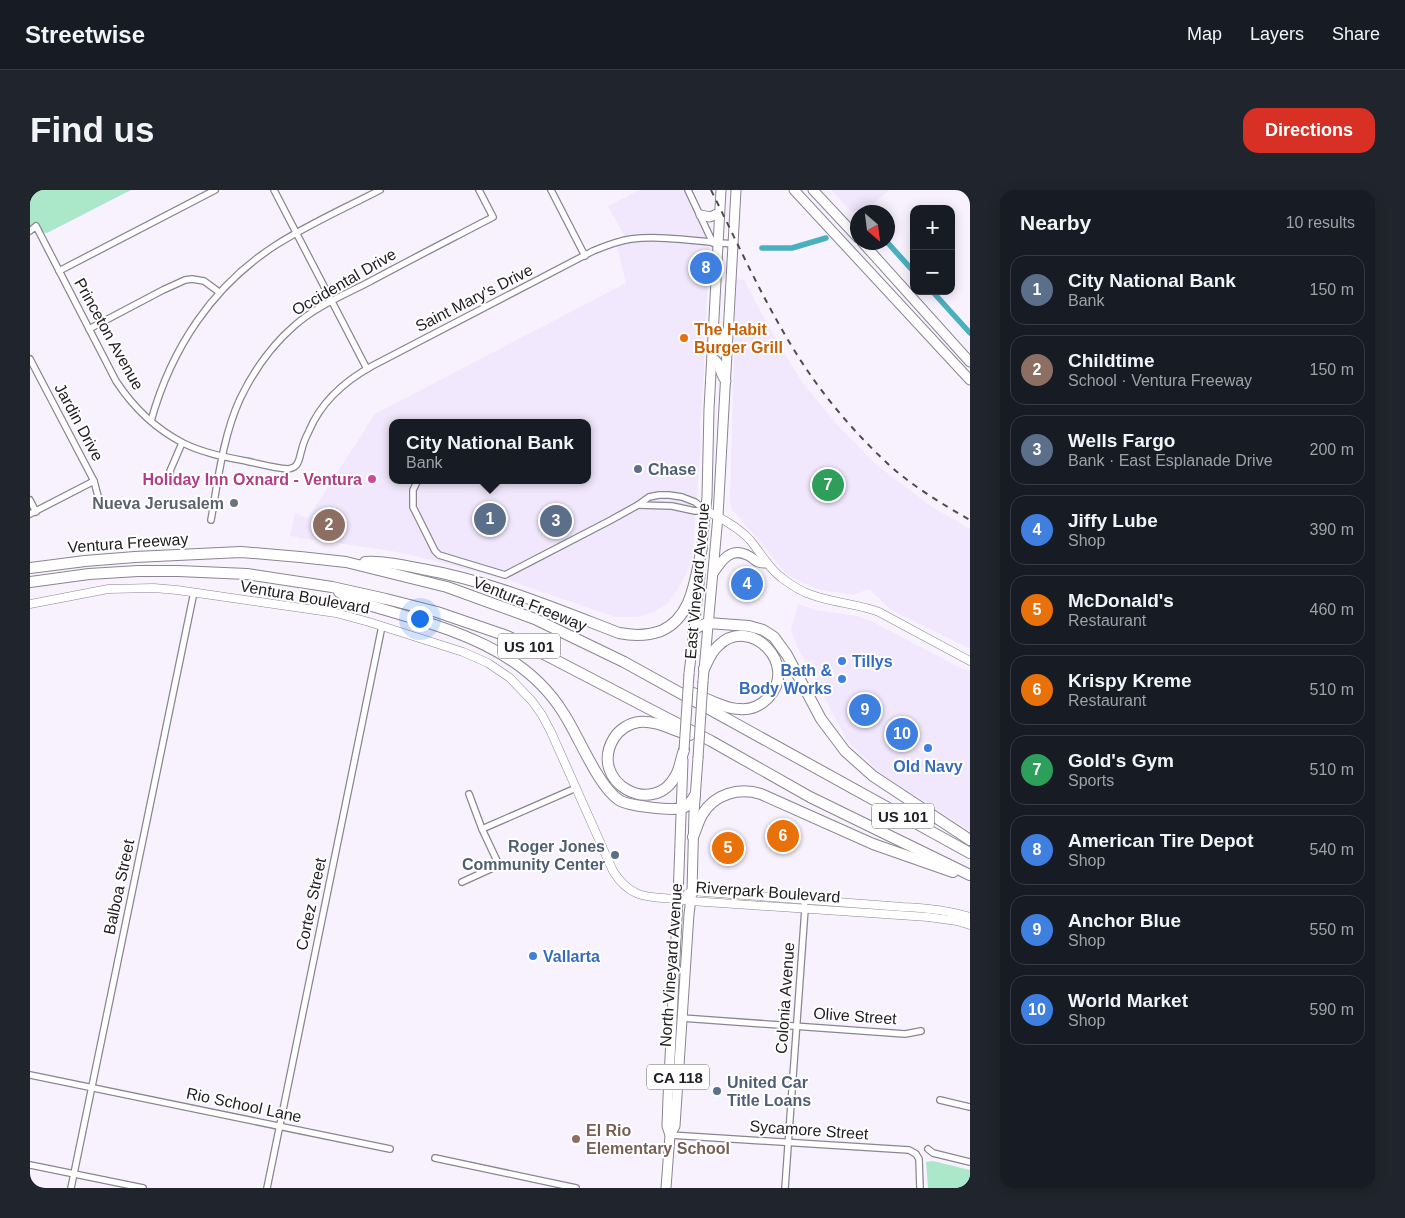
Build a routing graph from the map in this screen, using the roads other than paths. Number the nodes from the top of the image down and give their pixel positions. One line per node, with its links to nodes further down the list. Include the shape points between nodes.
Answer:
1 (215, 190): 20 (street)
2 (274, 190): 15 (street)
3 (380, 190): 15 (street)
4 (479, 190): 22 (street, Occidental Drive, via 493,217)
5 (551, 190): 19 (street)
6 (688, 190): 12 (street)
7 (721, 190): 11 (main road, East Vineyard Avenue)
8 (736, 190): 17 (main road, East Vineyard Avenue)
9 (794, 190): 30 (main road)
10 (814, 190): 13 (main road)
11 (720, 213): 12 (main road, via 710,217); 16 (main road, East Vineyard Avenue)
12 (700, 215): 16 (street)
13 (850, 229)
14 (30, 231): 20 (street, Princeton Avenue, via 36,226)
15 (296, 233): 21 (street, via 258,257); 22 (street)
16 (716, 243): 17 (street, Saint Mary's Drive); 19 (street, Saint Mary's Drive, via 629,239); 23 (main road, East Vineyard Avenue)
17 (733, 244): 25 (main road, East Vineyard Avenue)
18 (869, 250): 28 (main road)
19 (585, 256): 29 (street, Saint Mary's Drive)
20 (59, 271): 24 (street, Princeton Avenue)
21 (219, 292): 24 (street, via 204,282 184,280); 32 (street, via 178,351)
22 (332, 302): 29 (street); 34 (street, Occidental Drive, via 294,325 264,359 240,399)
23 (714, 328): 25 (main road, via 721,333 721,345); 26 (main road, East Vineyard Avenue)
24 (89, 329): 32 (street, Princeton Avenue, via 124,393)
25 (727, 349): 31 (main road, East Vineyard Avenue)
26 (712, 358): 31 (main road, via 716,359); 42 (main road, East Vineyard Avenue)
27 (30, 359): 36 (street, Jardin Drive)
28 (970, 362)
29 (367, 369): 35 (street, Saint Mary's Drive, via 342,386 325,404 309,429)
30 (970, 380)
31 (726, 381): 45 (main road, East Vineyard Avenue)
32 (151, 421): 33 (street, Princeton Avenue)
33 (182, 443): 34 (street, Princeton Avenue); 37 (street, via 170,471)
34 (223, 456): 35 (street, Princeton Avenue, via 284,469); 46 (street, Occidental Drive)
35 (294, 468)
36 (94, 481): 40 (street, Jardin Drive); 43 (street)
37 (171, 483)
38 (416, 484): 41 (street, via 413,507 435,551 505,575)
39 (30, 500): 43 (street)
40 (99, 500)
41 (638, 505): 42 (street, via 672,506 695,511); 42 (street, via 649,497 669,495)
42 (705, 508): 45 (street); 47 (main road, East Vineyard Avenue)
43 (36, 512): 44 (street)
44 (30, 514)
45 (718, 516): 49 (street, via 750,540); 51 (main road, East Vineyard Avenue)
46 (211, 520)
47 (702, 548): 48 (highway, via 692,594 680,617 661,630 637,636 619,633 476,581 382,562); 58 (main road, East Vineyard Avenue)
48 (346, 562): 50 (highway, Ventura Freeway / US 101, via 240,552 135,556); 61 (highway, Ventura Freeway / US 101, via 447,587 535,619)
49 (766, 563): 51 (main road, via 758,563 738,552 726,556); 59 (street, via 777,575 807,593 880,612)
50 (30, 568)
51 (714, 572): 56 (main road, East Vineyard Avenue)
52 (30, 582): 53 (highway, Ventura Freeway / US 101, via 89,574 178,571 247,574)
53 (332, 587): 62 (highway, Ventura Freeway / US 101, via 437,612 507,636); 67 (highway, via 352,600 460,634 506,656 553,698 599,777 614,796 621,802 636,806)
54 (194, 592): 55 (street, Ventura Boulevard, via 123,588); 57 (street, Ventura Boulevard, via 329,612); 86 (street, Balboa Street)
55 (30, 604)
56 (708, 623): 58 (highway); 60 (main road, East Vineyard Avenue); 70 (highway, via 749,626 774,637 787,654 825,725 850,757 873,776)
57 (382, 626): 64 (street, Ventura Boulevard, via 472,655 510,678 542,714); 89 (street, Cortez Street)
58 (694, 630): 63 (main road, East Vineyard Avenue / CA 118, bridge)
59 (970, 661)
60 (704, 669): 61 (highway, via 720,644 744,636 769,649 777,664 778,677 766,700 748,709 735,709 692,693); 66 (main road, East Vineyard Avenue / CA 118, bridge)
61 (679, 692): 71 (highway, Ventura Freeway / US 101)
62 (705, 738): 63 (highway, via 650,722 637,722 615,736 609,747 608,766 623,789 650,795 668,786 676,776); 72 (highway, Ventura Freeway / US 101, via 810,797)
63 (684, 750): 67 (main road, East Vineyard Avenue / CA 118)
64 (576, 788): 68 (street); 75 (street, Ventura Boulevard, via 613,871 623,884 645,897)
65 (469, 794): 68 (street)
66 (695, 795): 67 (highway); 69 (main road, North Vineyard Avenue / CA 118)
67 (681, 808): 75 (main road, North Vineyard Avenue / CA 118)
68 (482, 830): 73 (street, via 498,864)
69 (693, 837): 72 (highway, via 708,806 732,792 747,791 761,794 873,844); 74 (main road, North Vineyard Avenue / CA 118)
70 (970, 840)
71 (970, 853)
72 (970, 876)
73 (462, 882)
74 (692, 892): 75 (street, Riverpark Boulevard); 76 (street, Riverpark Boulevard); 77 (main road, North Vineyard Avenue / CA 118)
75 (678, 898): 77 (street, Riverpark Boulevard); 81 (main road, North Vineyard Avenue / CA 118)
76 (804, 899): 78 (street, Colonia Avenue); 79 (street, Riverpark Boulevard, via 929,908)
77 (691, 901): 78 (street, Riverpark Boulevard); 82 (main road, North Vineyard Avenue / CA 118)
78 (805, 909): 80 (street, Riverpark Boulevard, via 928,917); 83 (street, Colonia Avenue)
79 (970, 917)
80 (970, 925)
81 (674, 975): 82 (main road, via 679,988 679,1014); 90 (main road, North Vineyard Avenue / CA 118, via 667,1126)
82 (682, 1018): 83 (street, Olive Street); 90 (main road, North Vineyard Avenue / CA 118, via 675,1126)
83 (797, 1026): 84 (street, Olive Street, via 905,1034); 91 (street, Colonia Avenue)
84 (921, 1031)
85 (30, 1075): 86 (street, Rio School Lane)
86 (92, 1088): 89 (street, Rio School Lane); 97 (street, Balboa Street)
87 (940, 1100): 88 (street)
88 (970, 1107)
89 (279, 1127): 92 (street, Rio School Lane); 100 (street, Cortez Street)
90 (670, 1135): 91 (street, Sycamore Street); 102 (main road, North Vineyard Avenue / CA 118)
91 (788, 1142): 103 (street, Colonia Avenue); 104 (street, Sycamore Street, via 908,1150 919,1159)
92 (390, 1149)
93 (928, 1149): 95 (street)
94 (435, 1158): 101 (street)
95 (970, 1162)
96 (30, 1165): 97 (street)
97 (74, 1174): 98 (street, Balboa Street); 99 (street)
98 (71, 1188)
99 (142, 1188)
100 (267, 1188)
101 (576, 1188)
102 (666, 1188)
103 (785, 1188)
104 (920, 1188)

